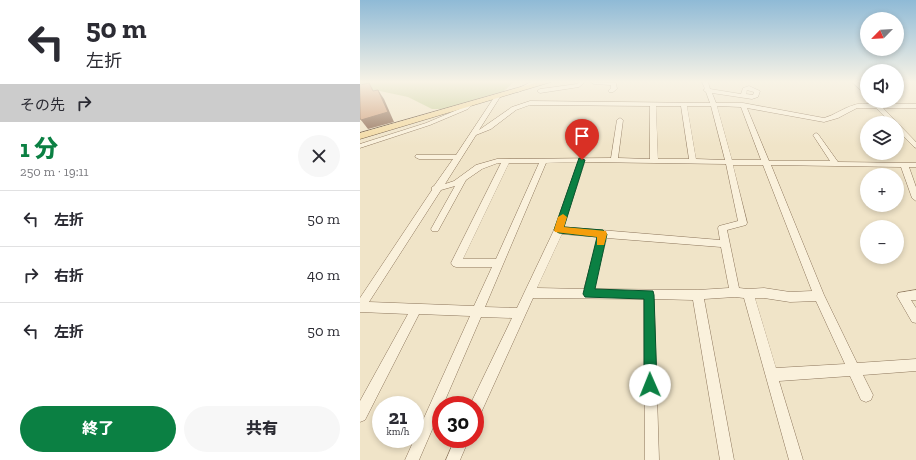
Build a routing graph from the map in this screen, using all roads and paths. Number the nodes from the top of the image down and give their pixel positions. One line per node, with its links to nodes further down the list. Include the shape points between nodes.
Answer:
1 (474, 103): 8 (main road)
2 (493, 103): 17 (street)
3 (529, 103): 17 (street, via 513,109 479,133)
4 (587, 103): 5 (street)
5 (653, 104): 6 (street); 28 (street)
6 (684, 104): 7 (street); 29 (street)
7 (713, 104): 9 (street); 30 (street)
8 (469, 105): 19 (main road); 20 (street, via 428,124)
9 (743, 105): 10 (street, via 824,120 836,118); 31 (street)
10 (860, 105)
11 (904, 105): 12 (street)
12 (916, 106)
13 (880, 108): 14 (street)
14 (888, 116)
15 (620, 120): 27 (street)
16 (904, 133): 21 (street)
17 (472, 134): 23 (street)
18 (816, 135): 32 (street)
19 (360, 136)
20 (360, 146)
21 (916, 146)
22 (419, 156): 23 (street)
23 (456, 157): 37 (street)
24 (506, 160): 25 (street); 35 (street, via 479,167); 43 (street, via 456,262)
25 (544, 160): 26 (street); 43 (street)
26 (582, 160): 27 (street); 40 (street)
27 (614, 160): 28 (street)
28 (654, 161): 29 (street)
29 (693, 161): 30 (street)
30 (729, 162): 31 (street); 42 (street, via 743,223 722,228)
31 (765, 162): 32 (street); 51 (street)
32 (834, 163): 33 (street)
33 (904, 164): 34 (street); 36 (street)
34 (916, 165)
35 (463, 179): 37 (street); 39 (street)
36 (913, 185): 38 (street)
37 (435, 189): 52 (street)
38 (916, 198)
39 (435, 228)
40 (559, 230): 41 (street); 45 (street)
41 (603, 234): 42 (street); 46 (street)
42 (725, 244): 44 (street)
43 (497, 264): 54 (street)
44 (735, 292): 47 (street); 49 (street)
45 (530, 293): 46 (street); 55 (street)
46 (588, 294): 48 (street)
47 (748, 294): 51 (street); 59 (street)
48 (649, 295): 49 (street); 66 (street)
49 (698, 295): 67 (street)
50 (916, 295): 56 (street, via 902,296)
51 (819, 296): 58 (street)
52 (360, 307): 53 (street)
53 (416, 309): 54 (street); 62 (street)
54 (476, 311): 55 (street); 64 (street)
55 (519, 313): 61 (street)
56 (916, 318)
57 (916, 365): 58 (street)
58 (854, 368): 59 (street); 60 (street)
59 (772, 375): 68 (street)
60 (866, 395)
61 (481, 396)
62 (360, 415)
63 (458, 448): 65 (street)
64 (412, 460)
65 (452, 460)
66 (652, 460)
67 (727, 460)
68 (796, 460)

